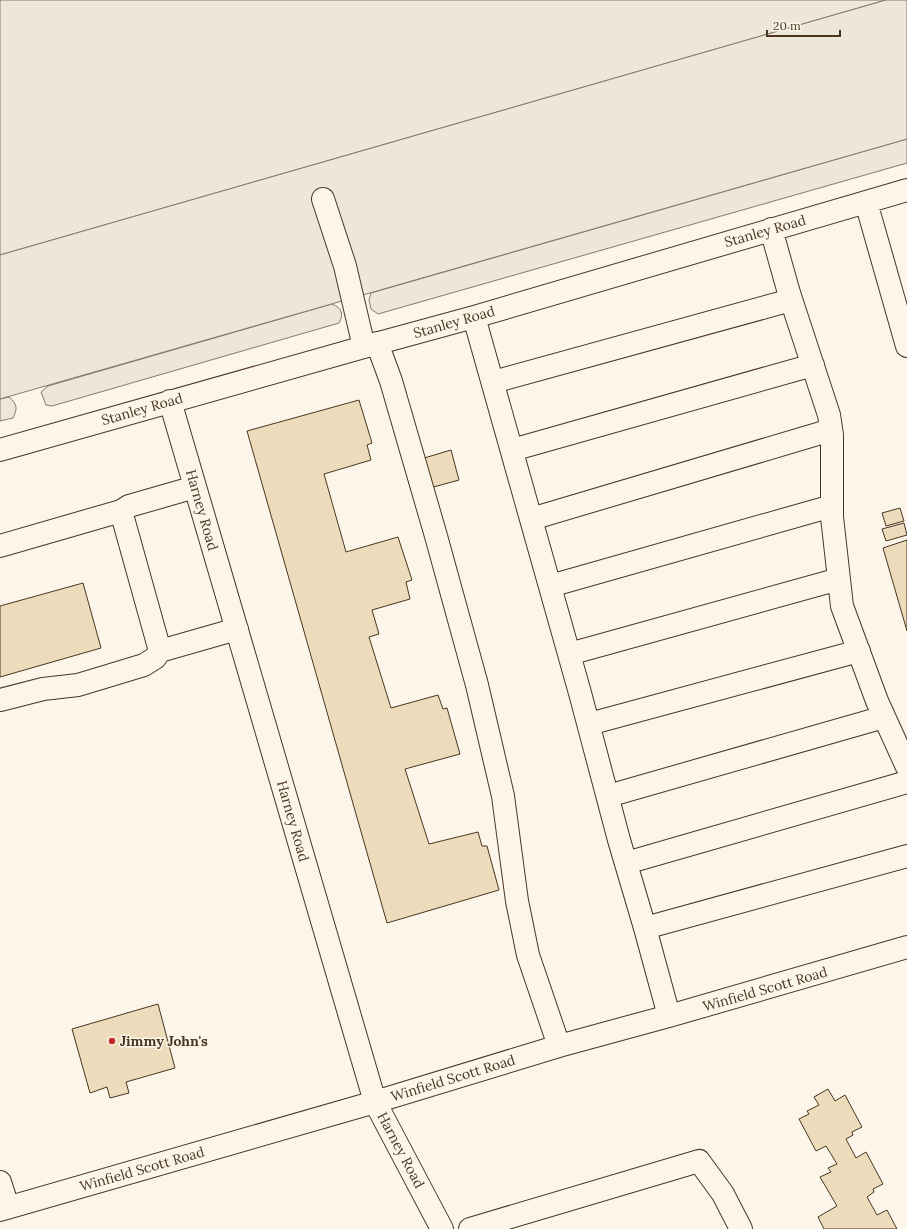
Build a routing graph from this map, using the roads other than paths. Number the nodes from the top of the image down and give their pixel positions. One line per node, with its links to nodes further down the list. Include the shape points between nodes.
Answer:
1 (907, 190): 3 (street, Stanley Road)
2 (323, 199): 7 (street)
3 (866, 202): 4 (street, Stanley Road); 8 (street)
4 (771, 229): 5 (street); 6 (street, Stanley Road)
5 (791, 300): 9 (street); 10 (street)
6 (474, 317): 7 (street, Stanley Road); 10 (street)
7 (371, 345): 11 (street, Stanley Road); 37 (street, via 393,389 477,685 503,796 517,901 528,955)
8 (907, 346)
9 (813, 365): 12 (street, via 829,415); 14 (street)
10 (493, 382): 14 (street)
11 (170, 401): 13 (street, Stanley Road); 15 (street, Harney Road)
12 (831, 430): 16 (street); 18 (street)
13 (0, 450)
14 (512, 450): 18 (street)
15 (195, 487): 17 (street, via 129,506); 22 (street, Harney Road)
16 (832, 506): 20 (street); 21 (street)
17 (121, 511): 19 (street); 24 (street)
18 (531, 519): 21 (street)
19 (0, 546)
20 (839, 579): 23 (street, via 842,606); 25 (street)
21 (550, 586): 25 (street)
22 (237, 629): 24 (street); 38 (street, Harney Road)
23 (859, 651): 27 (street); 28 (street)
24 (160, 652): 26 (street, via 144,665 78,685 43,689)
25 (569, 654): 28 (street)
26 (0, 700)
27 (884, 717): 29 (street); 31 (street)
28 (589, 724): 31 (street)
29 (907, 767)
30 (907, 782): 33 (street)
31 (608, 796): 33 (street)
32 (907, 856): 34 (street)
33 (626, 863): 34 (street)
34 (645, 928): 36 (street)
35 (907, 947): 36 (street, Winfield Scott Road)
36 (669, 1016): 37 (street, Winfield Scott Road)
37 (558, 1046): 38 (street, Winfield Scott Road)
38 (375, 1102): 40 (street, Winfield Scott Road); 41 (street, Harney Road)
39 (0, 1182): 40 (street)
40 (4, 1209)
41 (442, 1229)
42 (470, 1229): 43 (street, via 699,1161 723,1194)
43 (741, 1229)

